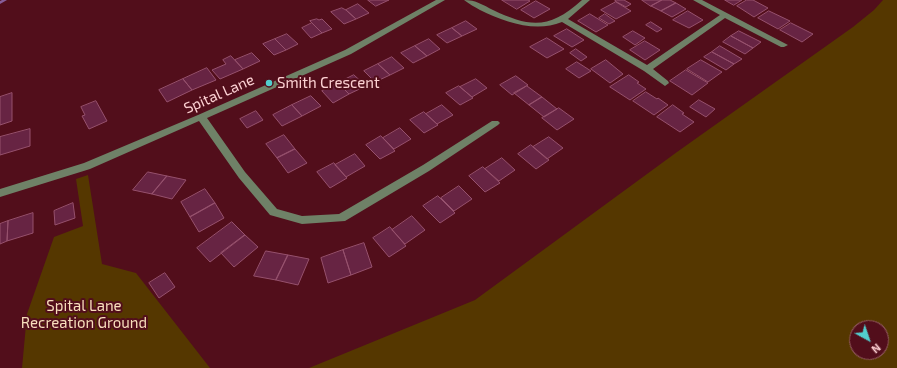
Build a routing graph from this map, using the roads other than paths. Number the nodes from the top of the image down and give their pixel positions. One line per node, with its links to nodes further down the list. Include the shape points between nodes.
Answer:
1 (441, 0): 10 (street, Spital Lane, via 348,52)
2 (468, 0): 6 (street, via 506,18 532,25)
3 (586, 0): 6 (street)
4 (697, 0): 5 (street)
5 (725, 16): 7 (street); 8 (street)
6 (562, 19): 8 (street)
7 (784, 45)
8 (647, 69): 9 (street)
9 (665, 83)
10 (201, 117): 11 (street, via 242,175 274,212 302,220 341,218 426,168); 12 (street, Spital Lane, via 87,166)
11 (495, 123)
12 (0, 193)

